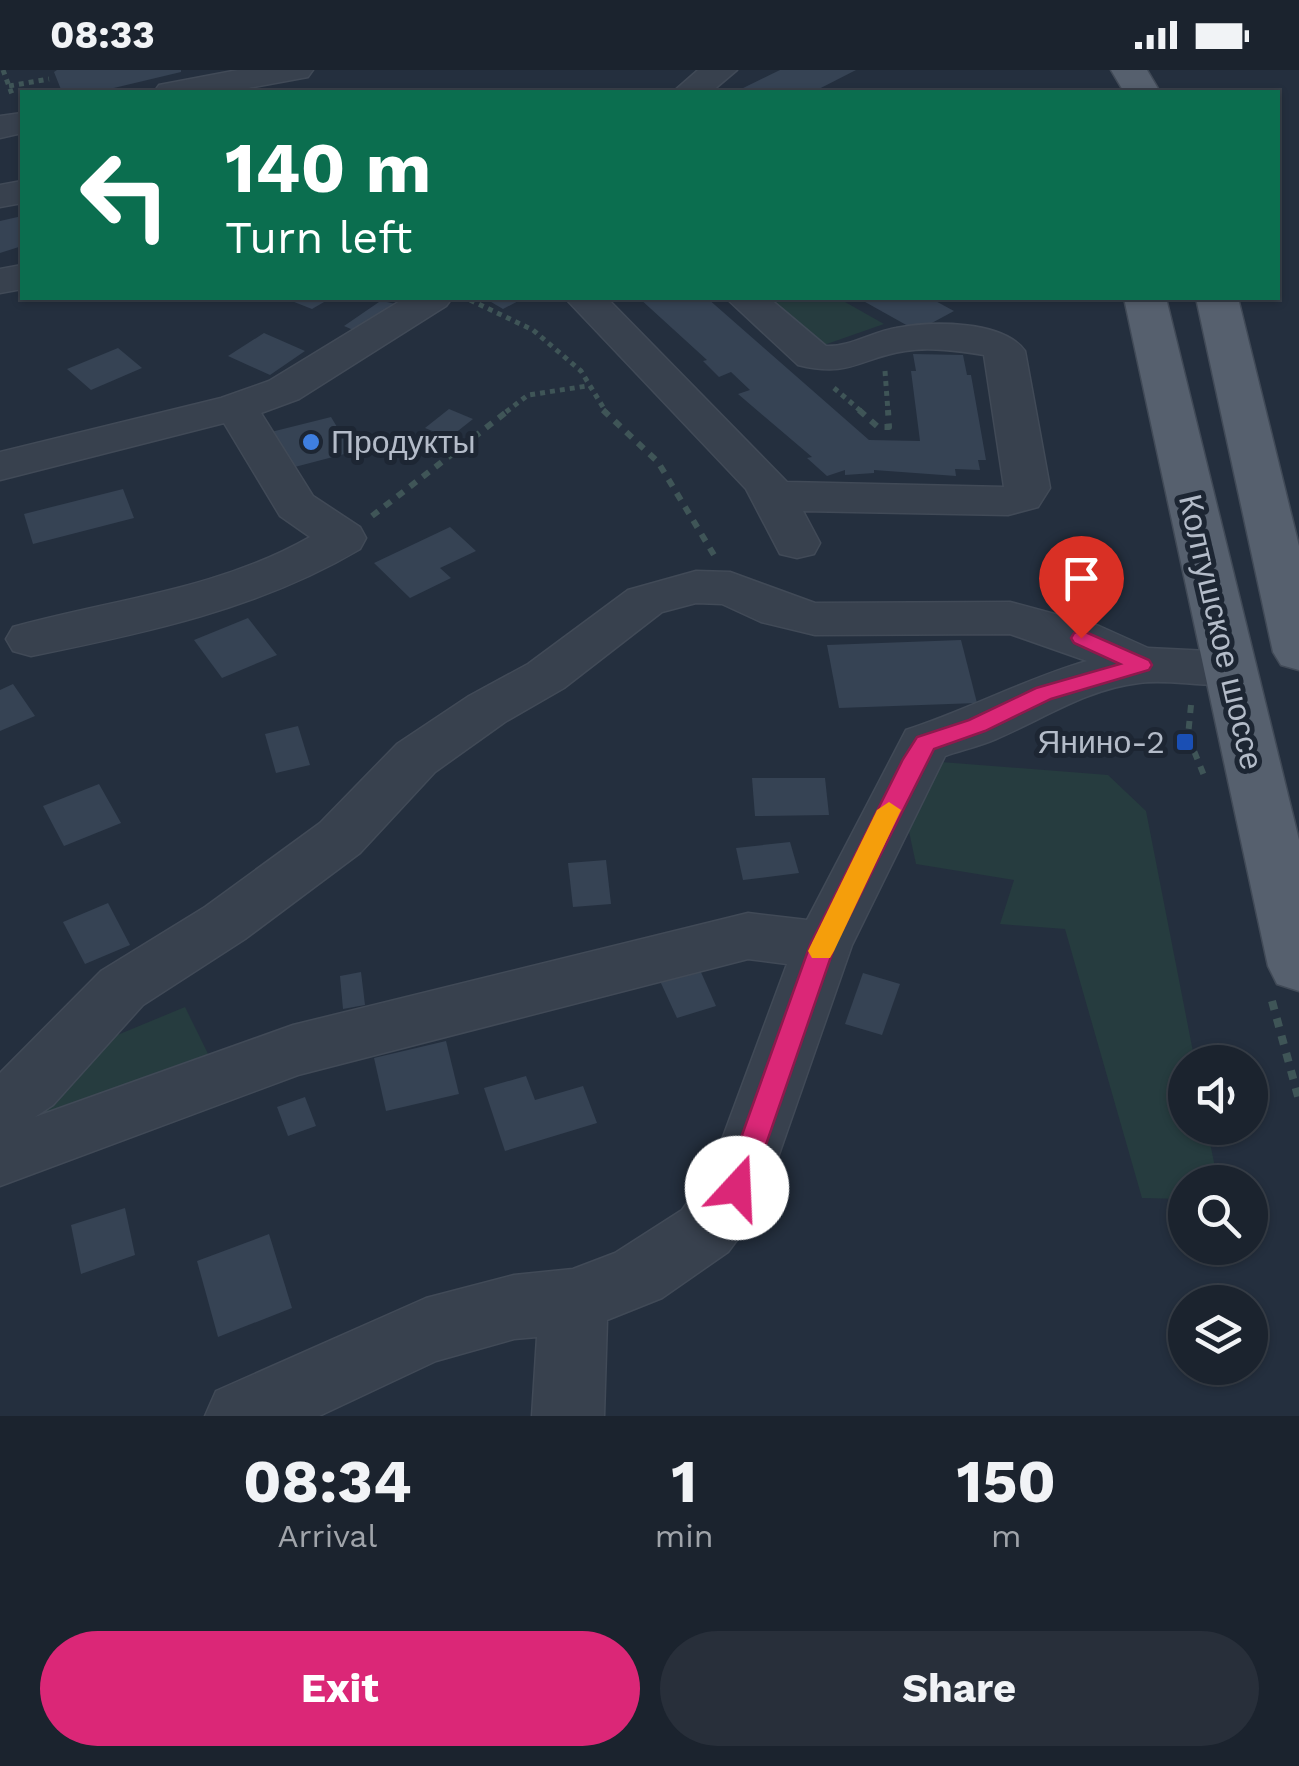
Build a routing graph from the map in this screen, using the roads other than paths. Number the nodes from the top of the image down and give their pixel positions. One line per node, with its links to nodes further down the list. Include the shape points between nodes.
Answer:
1 (296, 70): 3 (street)
2 (720, 70): 4 (street)
3 (183, 90)
4 (693, 90)
5 (429, 300): 10 (street, via 284,390)
6 (587, 300): 12 (street)
7 (748, 300): 12 (street, via 814,356 841,360 899,340 998,345 1028,488 1008,501)
8 (1145, 300): 17 (main road, Колтушское шоссе)
9 (1217, 300): 15 (main road)
10 (236, 406): 11 (street); 14 (street, via 296,506 343,538 308,561 252,582)
11 (0, 466)
12 (772, 496): 13 (street)
13 (797, 543)
14 (30, 639)
15 (1299, 652)
16 (1142, 665): 17 (street); 18 (street, via 1044,694 926,743); 20 (street, via 1010,618 815,619 730,588 696,587 645,601 546,676 416,758 340,838 122,988 31,1086)
17 (1229, 669): 19 (main road, Колтушское шоссе)
18 (823, 945): 21 (street, via 748,936 293,1051); 22 (street, via 737,1188 705,1231 638,1276)
19 (1299, 966)
20 (0, 1107)
21 (0, 1158)
22 (572, 1301): 23 (street, via 514,1307 426,1332); 24 (street)
23 (241, 1416)
24 (568, 1416)

